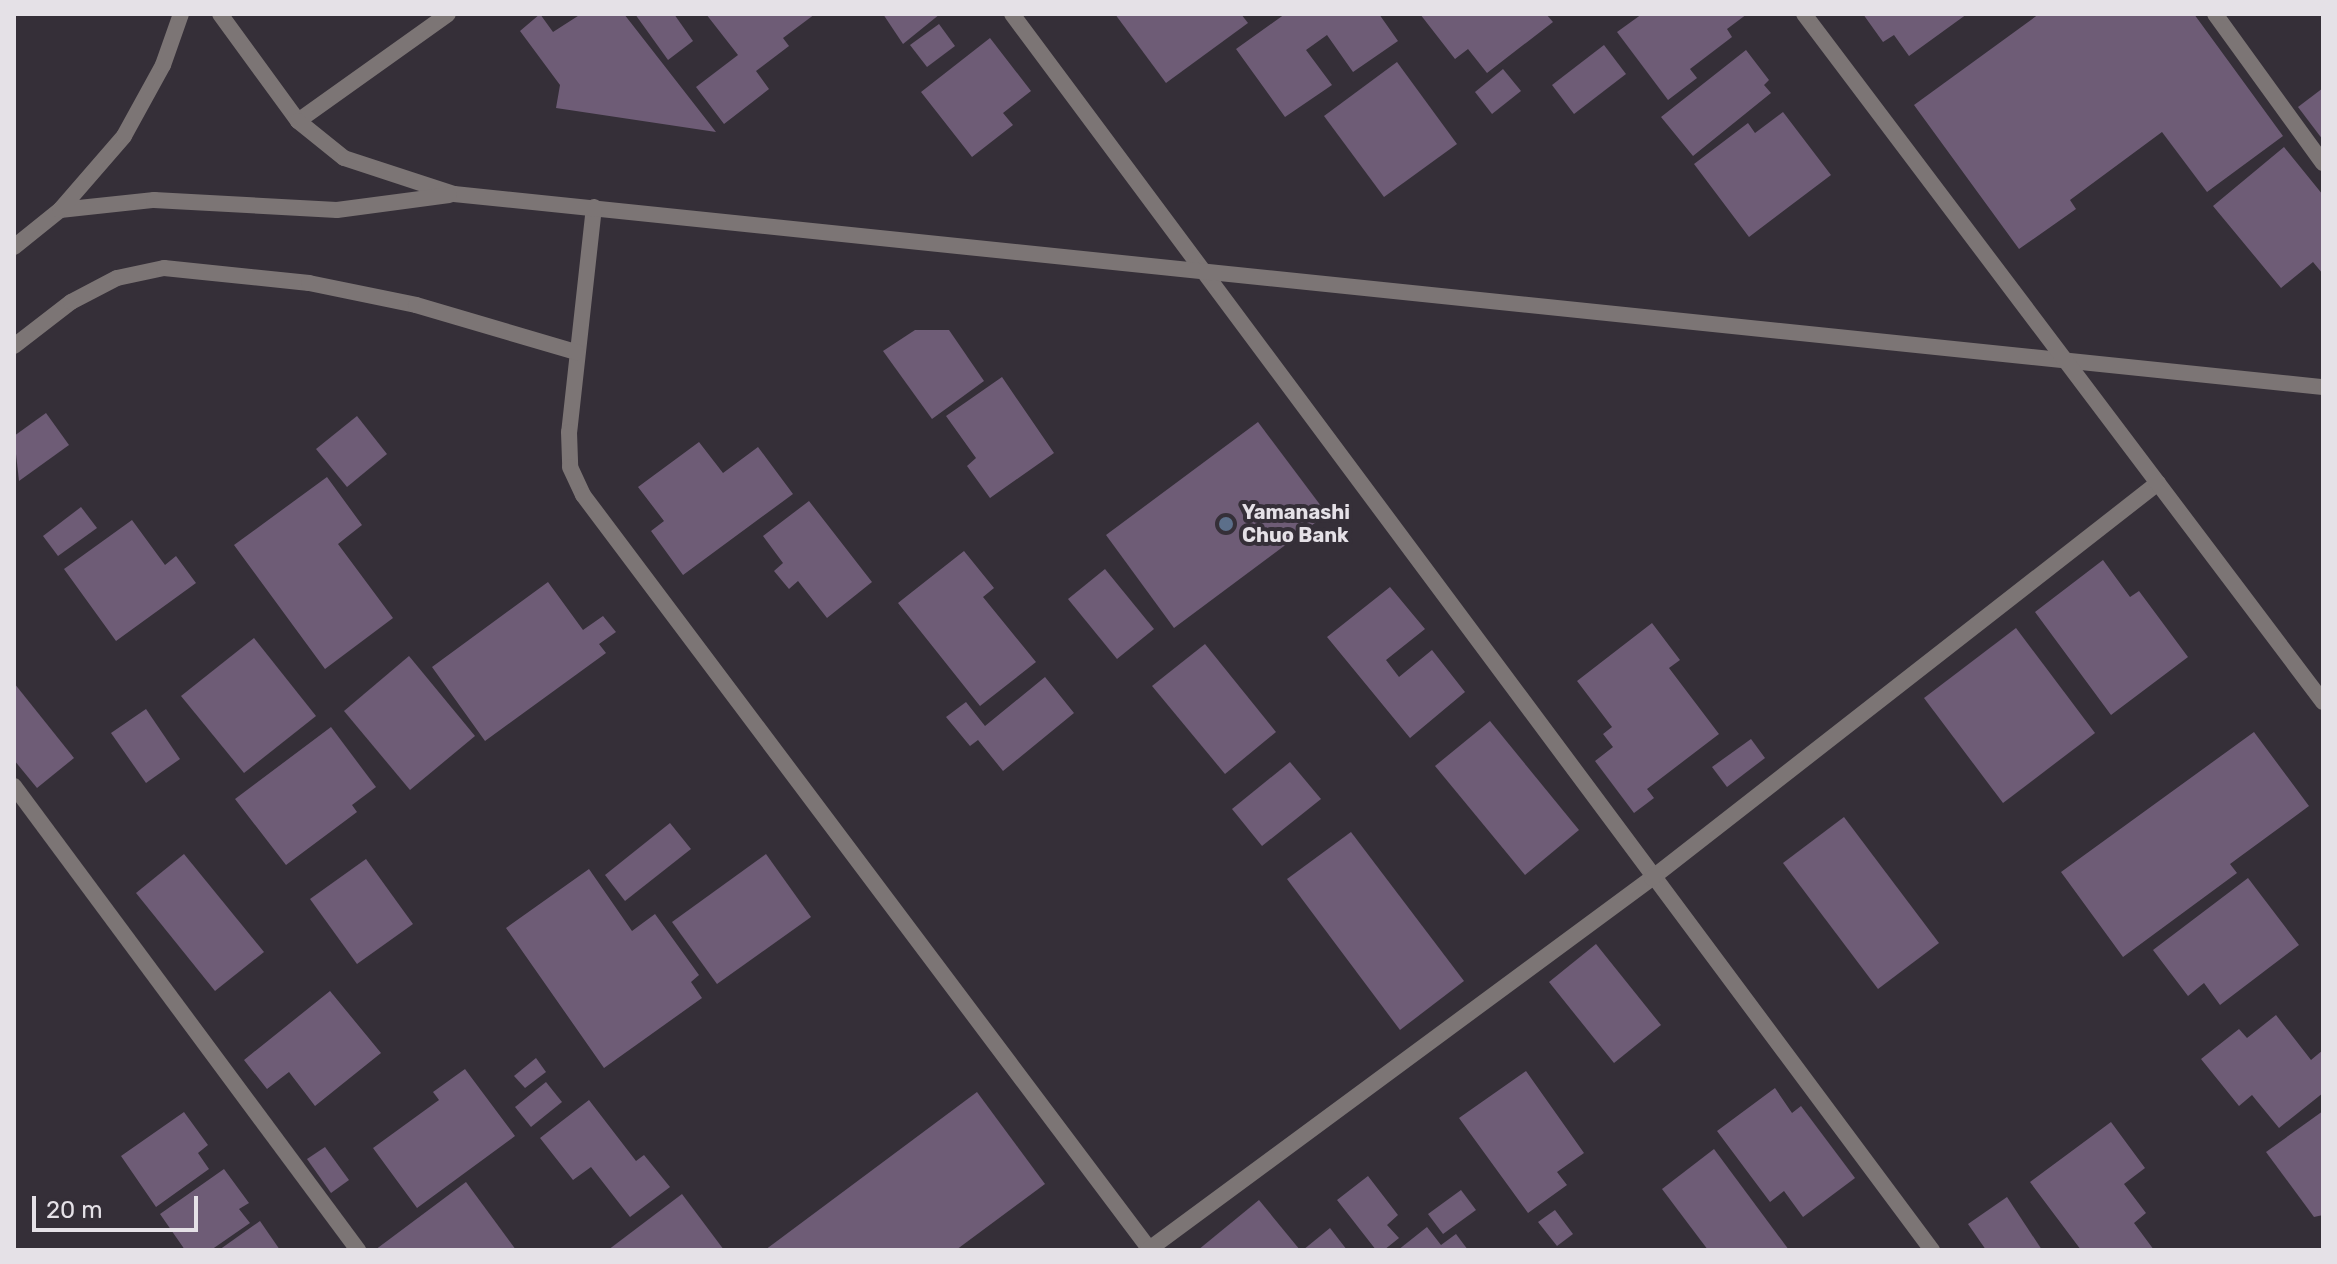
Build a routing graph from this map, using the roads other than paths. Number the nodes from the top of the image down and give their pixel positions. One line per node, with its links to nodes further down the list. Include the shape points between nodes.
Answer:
1 (181, 14): 11 (street, via 163,65 124,136)
2 (220, 14): 7 (street)
3 (448, 14): 7 (street)
4 (1012, 14): 13 (street)
5 (1804, 14): 16 (street)
6 (2215, 14): 8 (street)
7 (298, 121): 9 (street, via 344,158)
8 (2323, 163)
9 (454, 194): 10 (street); 11 (street, via 337,210 154,200)
10 (594, 207): 13 (street); 15 (street)
11 (60, 210): 12 (street)
12 (14, 247)
13 (1208, 275): 16 (street); 21 (street)
14 (14, 346): 15 (street, via 71,302 117,278 164,268 309,283 416,305)
15 (576, 352): 23 (street, via 570,467 583,495)
16 (2069, 360): 17 (street); 18 (street)
17 (2323, 387)
18 (2158, 483): 19 (street); 21 (street)
19 (2323, 702)
20 (14, 786): 22 (street)
21 (1652, 878): 23 (street); 24 (street)
22 (358, 1250)
23 (1149, 1250)
24 (1932, 1250)

